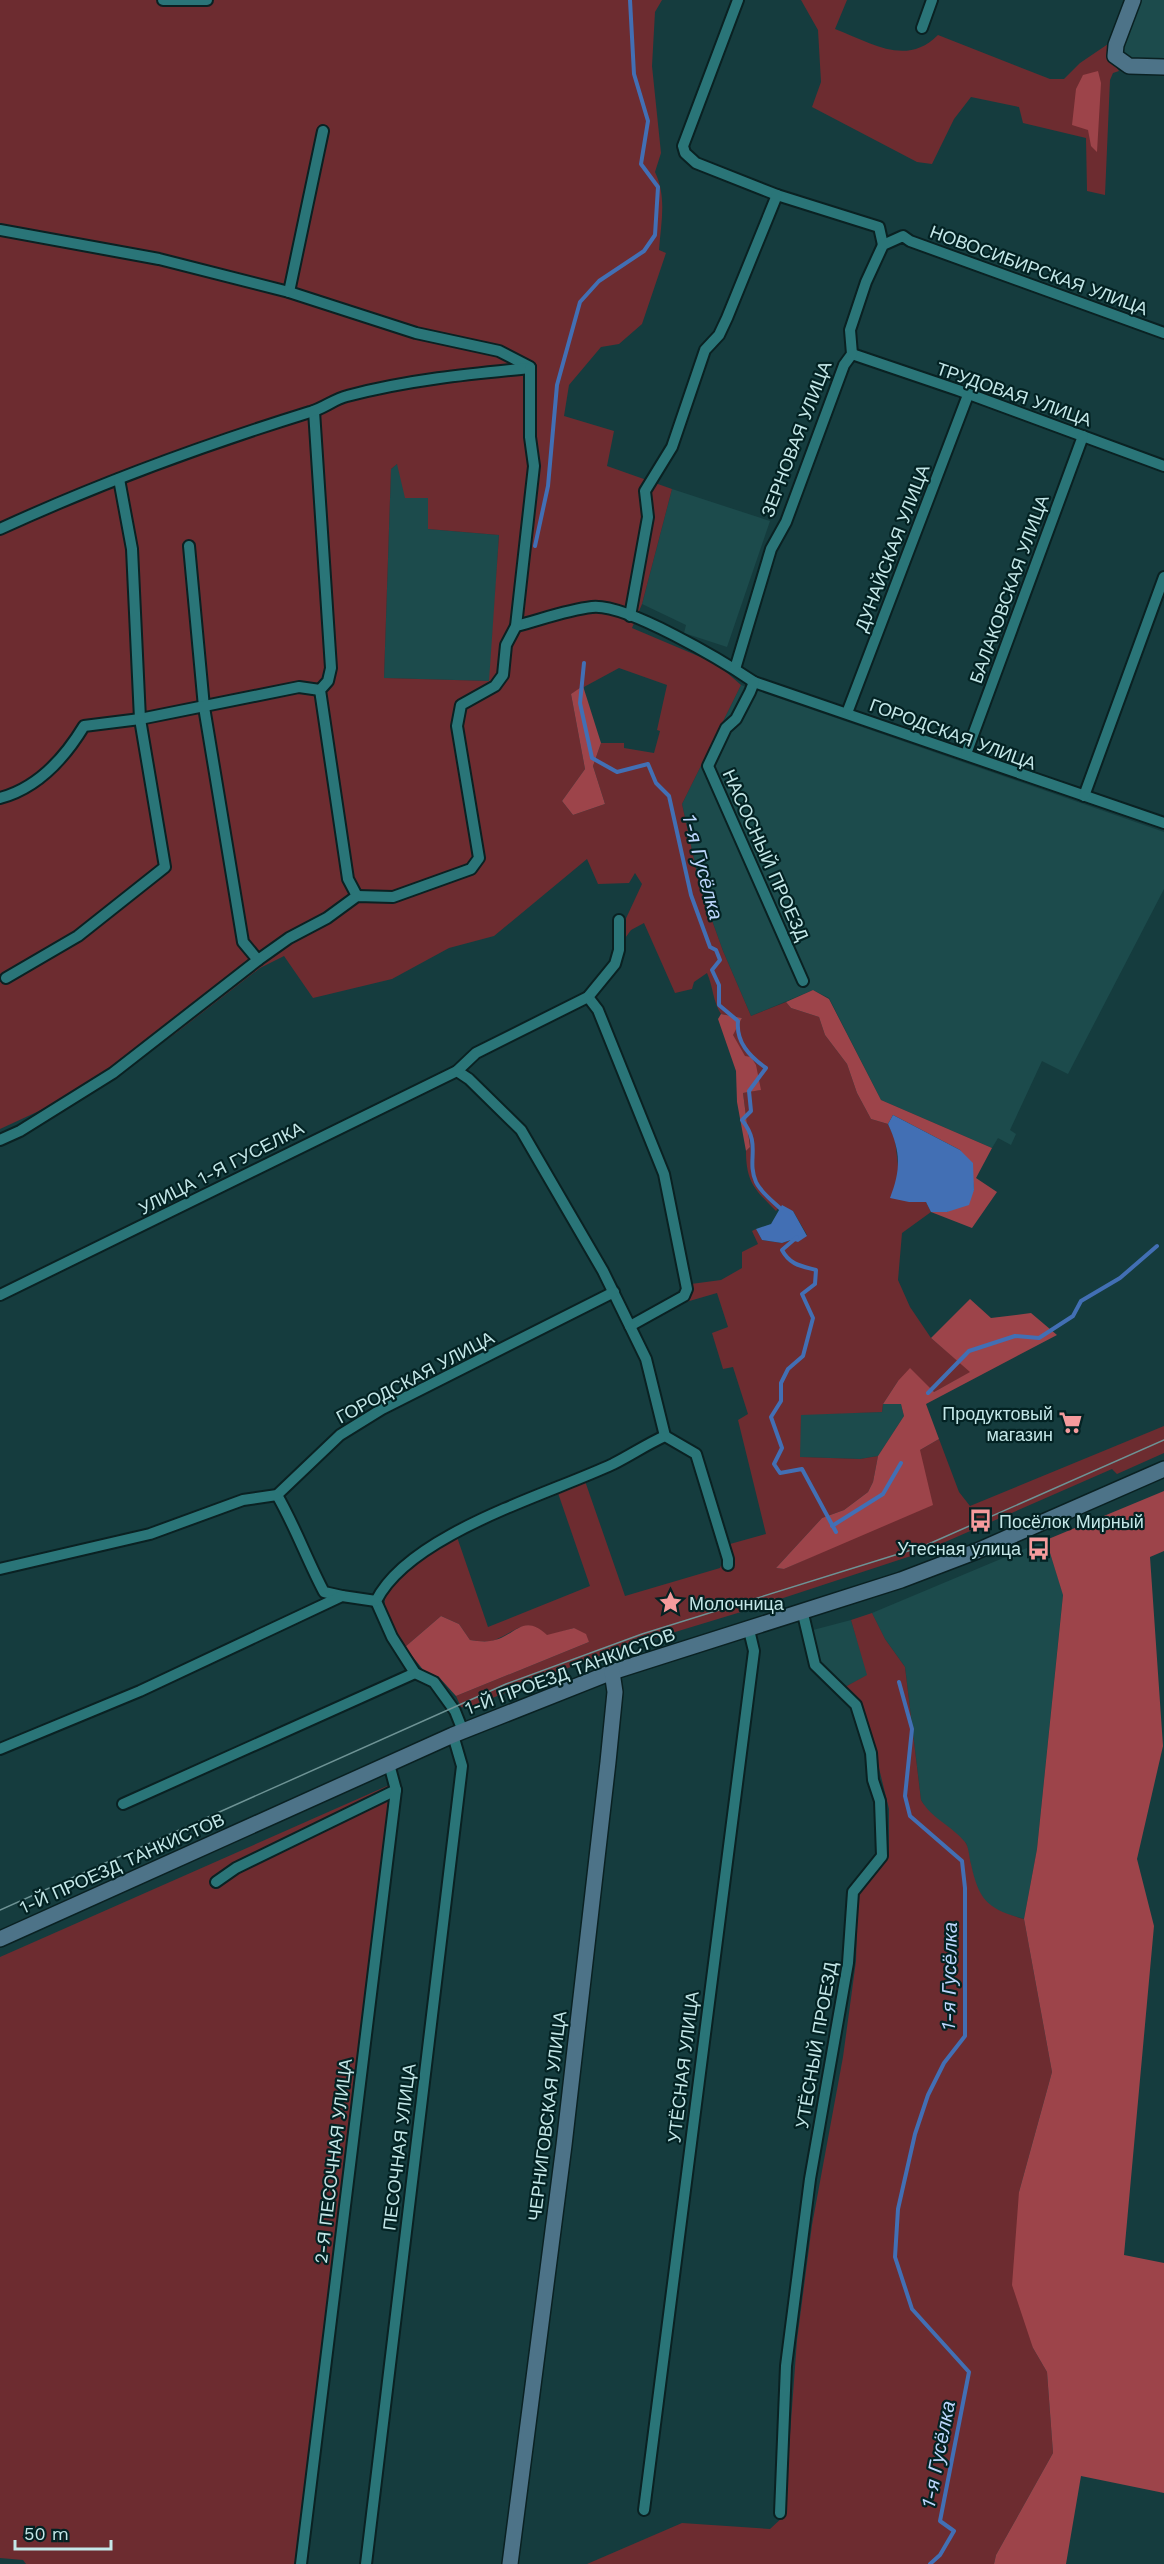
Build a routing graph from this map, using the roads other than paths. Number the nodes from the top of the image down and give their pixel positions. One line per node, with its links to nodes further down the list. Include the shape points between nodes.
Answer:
1 (163, 0): 2 (street)
2 (207, 0)
3 (738, 0): 9 (street, via 682,146 696,163)
4 (932, 0): 6 (street)
5 (1133, 0): 7 (main road, via 1115,56 1129,66)
6 (922, 28)
7 (1164, 67)
8 (323, 131): 12 (street)
9 (777, 195): 11 (street, via 879,227); 24 (street, via 727,318 705,350 672,447 645,491 648,517)
10 (0, 230): 12 (street, via 159,259)
11 (882, 245): 13 (street, НОВОСИБИРСКАЯ УЛИЦА, via 903,236); 14 (street, ЗЕРНОВАЯ УЛИЦА, via 850,330)
12 (288, 292): 15 (street, via 416,333 499,351)
13 (1164, 333)
14 (852, 354): 16 (street, ТРУДОВАЯ УЛИЦА); 26 (street, ЗЕРНОВАЯ УЛИЦА, via 844,365 786,522 771,549)
15 (530, 368): 17 (street, via 431,378 344,396); 25 (street, via 534,466)
16 (968, 395): 18 (street, ТРУДОВАЯ УЛИЦА); 30 (street, ДУНАЙСКАЯ УЛИЦА)
17 (314, 411): 20 (street); 28 (street, via 331,668 328,681)
18 (1083, 436): 19 (street, ТРУДОВАЯ УЛИЦА); 32 (street, БАЛАКОВСКАЯ УЛИЦА)
19 (1164, 466)
20 (119, 479): 21 (street); 31 (street, via 132,549)
21 (0, 529)
22 (189, 546): 29 (street)
23 (1164, 577): 33 (street)
24 (630, 616): 25 (street, ГОРОДСКАЯ УЛИЦА, via 613,608 592,607); 26 (street, ГОРОДСКАЯ УЛИЦА, via 711,653)
25 (516, 626): 36 (street, via 506,645 503,675 495,686 461,705 457,726 480,858 471,869 402,895)
26 (735, 669): 27 (street, ГОРОДСКАЯ УЛИЦА)
27 (754, 682): 30 (street, ГОРОДСКАЯ УЛИЦА); 40 (street, НАСОСНЫЙ ПРОЕЗД, via 708,766)
28 (320, 690): 29 (street, via 299,687); 36 (street, via 348,879)
29 (204, 707): 31 (street); 38 (street, via 243,942)
30 (847, 713): 32 (street, ГОРОДСКАЯ УЛИЦА)
31 (140, 719): 34 (street, via 84,726 69,751 40,779); 39 (street, via 165,867 78,936)
32 (966, 754): 33 (street, ГОРОДСКАЯ УЛИЦА)
33 (1084, 796): 35 (street, ГОРОДСКАЯ УЛИЦА)
34 (0, 798)
35 (1164, 823)
36 (357, 896): 38 (street)
37 (619, 920): 41 (street, УЛИЦА 1-Я ГУСЕЛКА, via 615,964)
38 (258, 960): 43 (street, via 113,1073)
39 (6, 978)
40 (803, 981)
41 (588, 997): 42 (street, УЛИЦА 1-Я ГУСЕЛКА, via 476,1053); 46 (street, via 598,1010 663,1174 687,1289 684,1296)
42 (457, 1071): 44 (street, via 521,1130); 45 (street, УЛИЦА 1-Я ГУСЕЛКА)
43 (0, 1140)
44 (614, 1292): 46 (street); 49 (street, ГОРОДСКАЯ УЛИЦА, via 374,1414 340,1435)
45 (0, 1295)
46 (630, 1326): 47 (street, via 646,1359)
47 (665, 1436): 50 (street, via 696,1454); 53 (street, via 615,1463 454,1533 410,1561 382,1589)
48 (1164, 1469): 54 (main road, 1-Й ПРОЕЗД ТАНКИСТОВ, via 977,1551)
49 (277, 1495): 51 (street, via 243,1500 150,1534); 52 (street, via 298,1531 324,1592)
50 (728, 1565)
51 (0, 1569)
52 (342, 1596): 53 (street); 59 (street, via 140,1691)
53 (376, 1601): 57 (street, via 392,1637)
54 (803, 1614): 55 (main road, 1-Й ПРОЕЗД ТАНКИСТОВ); 66 (street, УТЁСНЫЙ ПРОЕЗД, via 815,1665 856,1705 880,1801 882,1856 853,1892 849,1963 810,2180 786,2366)
55 (749, 1630): 56 (main road, 1-Й ПРОЕЗД ТАНКИСТОВ); 65 (street, УТЁСНАЯ УЛИЦА, via 754,1652)
56 (612, 1672): 58 (main road, 1-Й ПРОЕЗД ТАНКИСТОВ); 69 (main road, ЧЕРНИГОВСКАЯ УЛИЦА, via 615,1692 608,1762)
57 (416, 1673): 58 (street, ПЕСОЧНАЯ УЛИЦА, via 434,1682 455,1711); 62 (street)
58 (458, 1733): 60 (main road, 1-Й ПРОЕЗД ТАНКИСТОВ); 68 (street, ПЕСОЧНАЯ УЛИЦА, via 462,1766)
59 (0, 1749)
60 (389, 1764): 61 (street, 2-Я ПЕСОЧНАЯ УЛИЦА); 64 (main road, 1-Й ПРОЕЗД ТАНКИСТОВ)
61 (396, 1790): 63 (street, via 236,1868); 67 (street, 2-Я ПЕСОЧНАЯ УЛИЦА)
62 (123, 1804)
63 (216, 1882)
64 (0, 1939)
65 (644, 2510)
66 (780, 2512)
67 (301, 2564)
68 (366, 2564)
69 (510, 2564)

